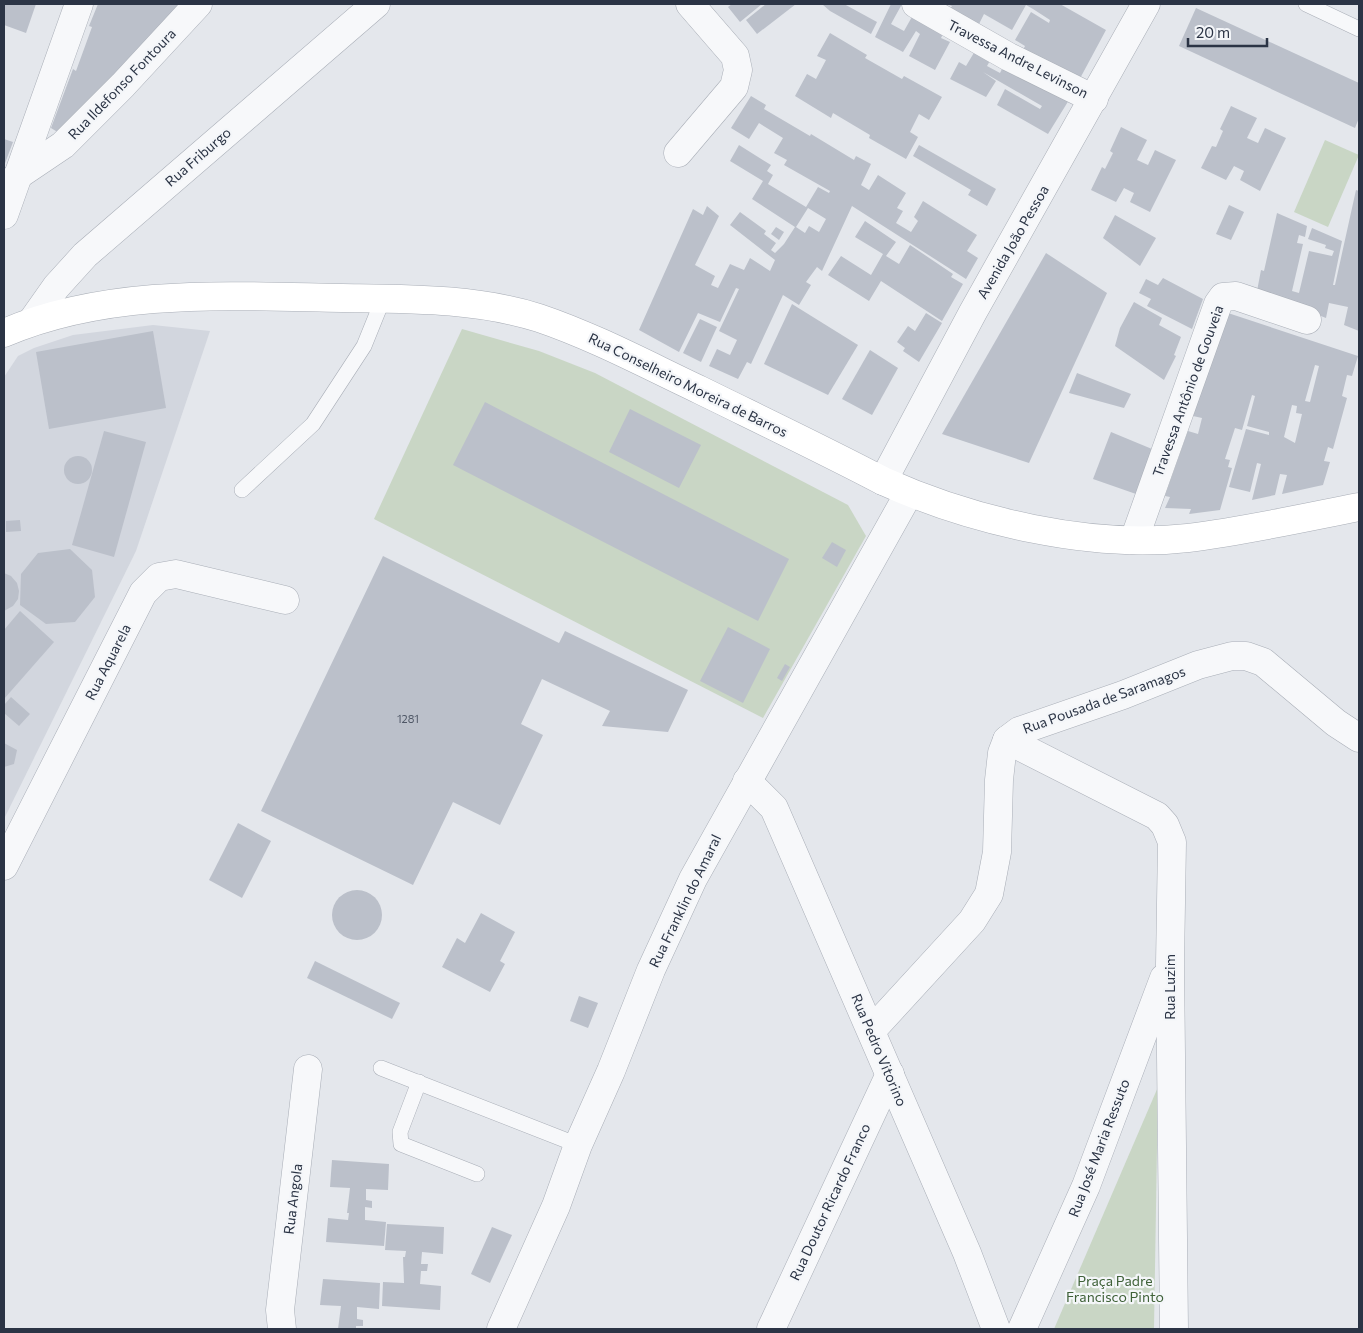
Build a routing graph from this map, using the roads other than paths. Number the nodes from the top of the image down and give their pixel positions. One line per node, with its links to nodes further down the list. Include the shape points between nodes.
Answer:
1 (79, 4): 11 (street)
2 (198, 4): 11 (street, Rua Ildefonso Fontoura, via 124,86 63,145)
3 (376, 4): 15 (street, Rua Friburgo, via 85,255 56,287)
4 (690, 4): 10 (street, via 735,56 738,70 734,87)
5 (916, 4): 9 (street, Travessa Andre Levinson, via 1009,57)
6 (1146, 4): 9 (street, Avenida João Pessoa)
7 (1306, 4): 8 (lane)
8 (1359, 29)
9 (1094, 98): 17 (street, Avenida João Pessoa)
10 (678, 153)
11 (17, 176): 12 (street)
12 (4, 214)
13 (383, 299): 15 (main road, Rua Conselheiro Moreira de Barros, via 257,297 148,301 84,308); 17 (main road, Rua Conselheiro Moreira de Barros, via 466,303 539,318 598,341); 18 (lane, via 364,346 313,424)
14 (1306, 320): 21 (street, Travessa Antônio de Gouveia, via 1236,296 1223,297)
15 (32, 321): 16 (main road, Rua Conselheiro Moreira de Barros)
16 (4, 333)
17 (883, 481): 19 (main road, Rua Conselheiro Moreira de Barros)
18 (242, 490)
19 (909, 493): 21 (main road, Rua Conselheiro Moreira de Barros, via 985,519 1085,536); 25 (street, Rua Franklin do Amaral)
20 (1359, 507): 21 (main road, Rua Conselheiro Moreira de Barros, via 1187,538)
21 (1134, 540)
22 (285, 600): 26 (street, Rua Aquarela, via 176,574 159,577 143,593)
23 (1359, 738): 24 (street, Rua Pousada de Saramagos, via 1336,723 1264,662 1246,656 1232,656 1198,665 1124,695 1019,731)
24 (1007, 740): 27 (street, Rua Luzim, via 1158,816 1165,825 1172,842); 28 (street, Rua Pousada de Saramagos, via 1002,753 997,852 989,894 972,921)
25 (747, 781): 28 (street, Rua Pedro Vitorino, via 774,808); 33 (street, Rua Franklin do Amaral, via 689,888)
26 (4, 866)
27 (1170, 964): 39 (street, Rua José Maria Ressuto, via 1086,1186); 40 (street, Rua Luzim)
28 (872, 1030): 31 (street, Rua Pedro Vitorino)
29 (381, 1068): 32 (lane)
30 (308, 1069): 35 (street, Rua Angola, via 280,1310)
31 (890, 1074): 37 (street, Rua Doutor Ricardo Franco); 38 (street, Rua Pedro Vitorino)
32 (419, 1082): 33 (lane); 34 (lane, via 400,1132 400,1144)
33 (578, 1145): 36 (street, Rua Franklin do Amaral, via 556,1206)
34 (477, 1174)
35 (282, 1329)
36 (501, 1329)
37 (771, 1329)
38 (996, 1329)
39 (1022, 1329)
40 (1174, 1329)

